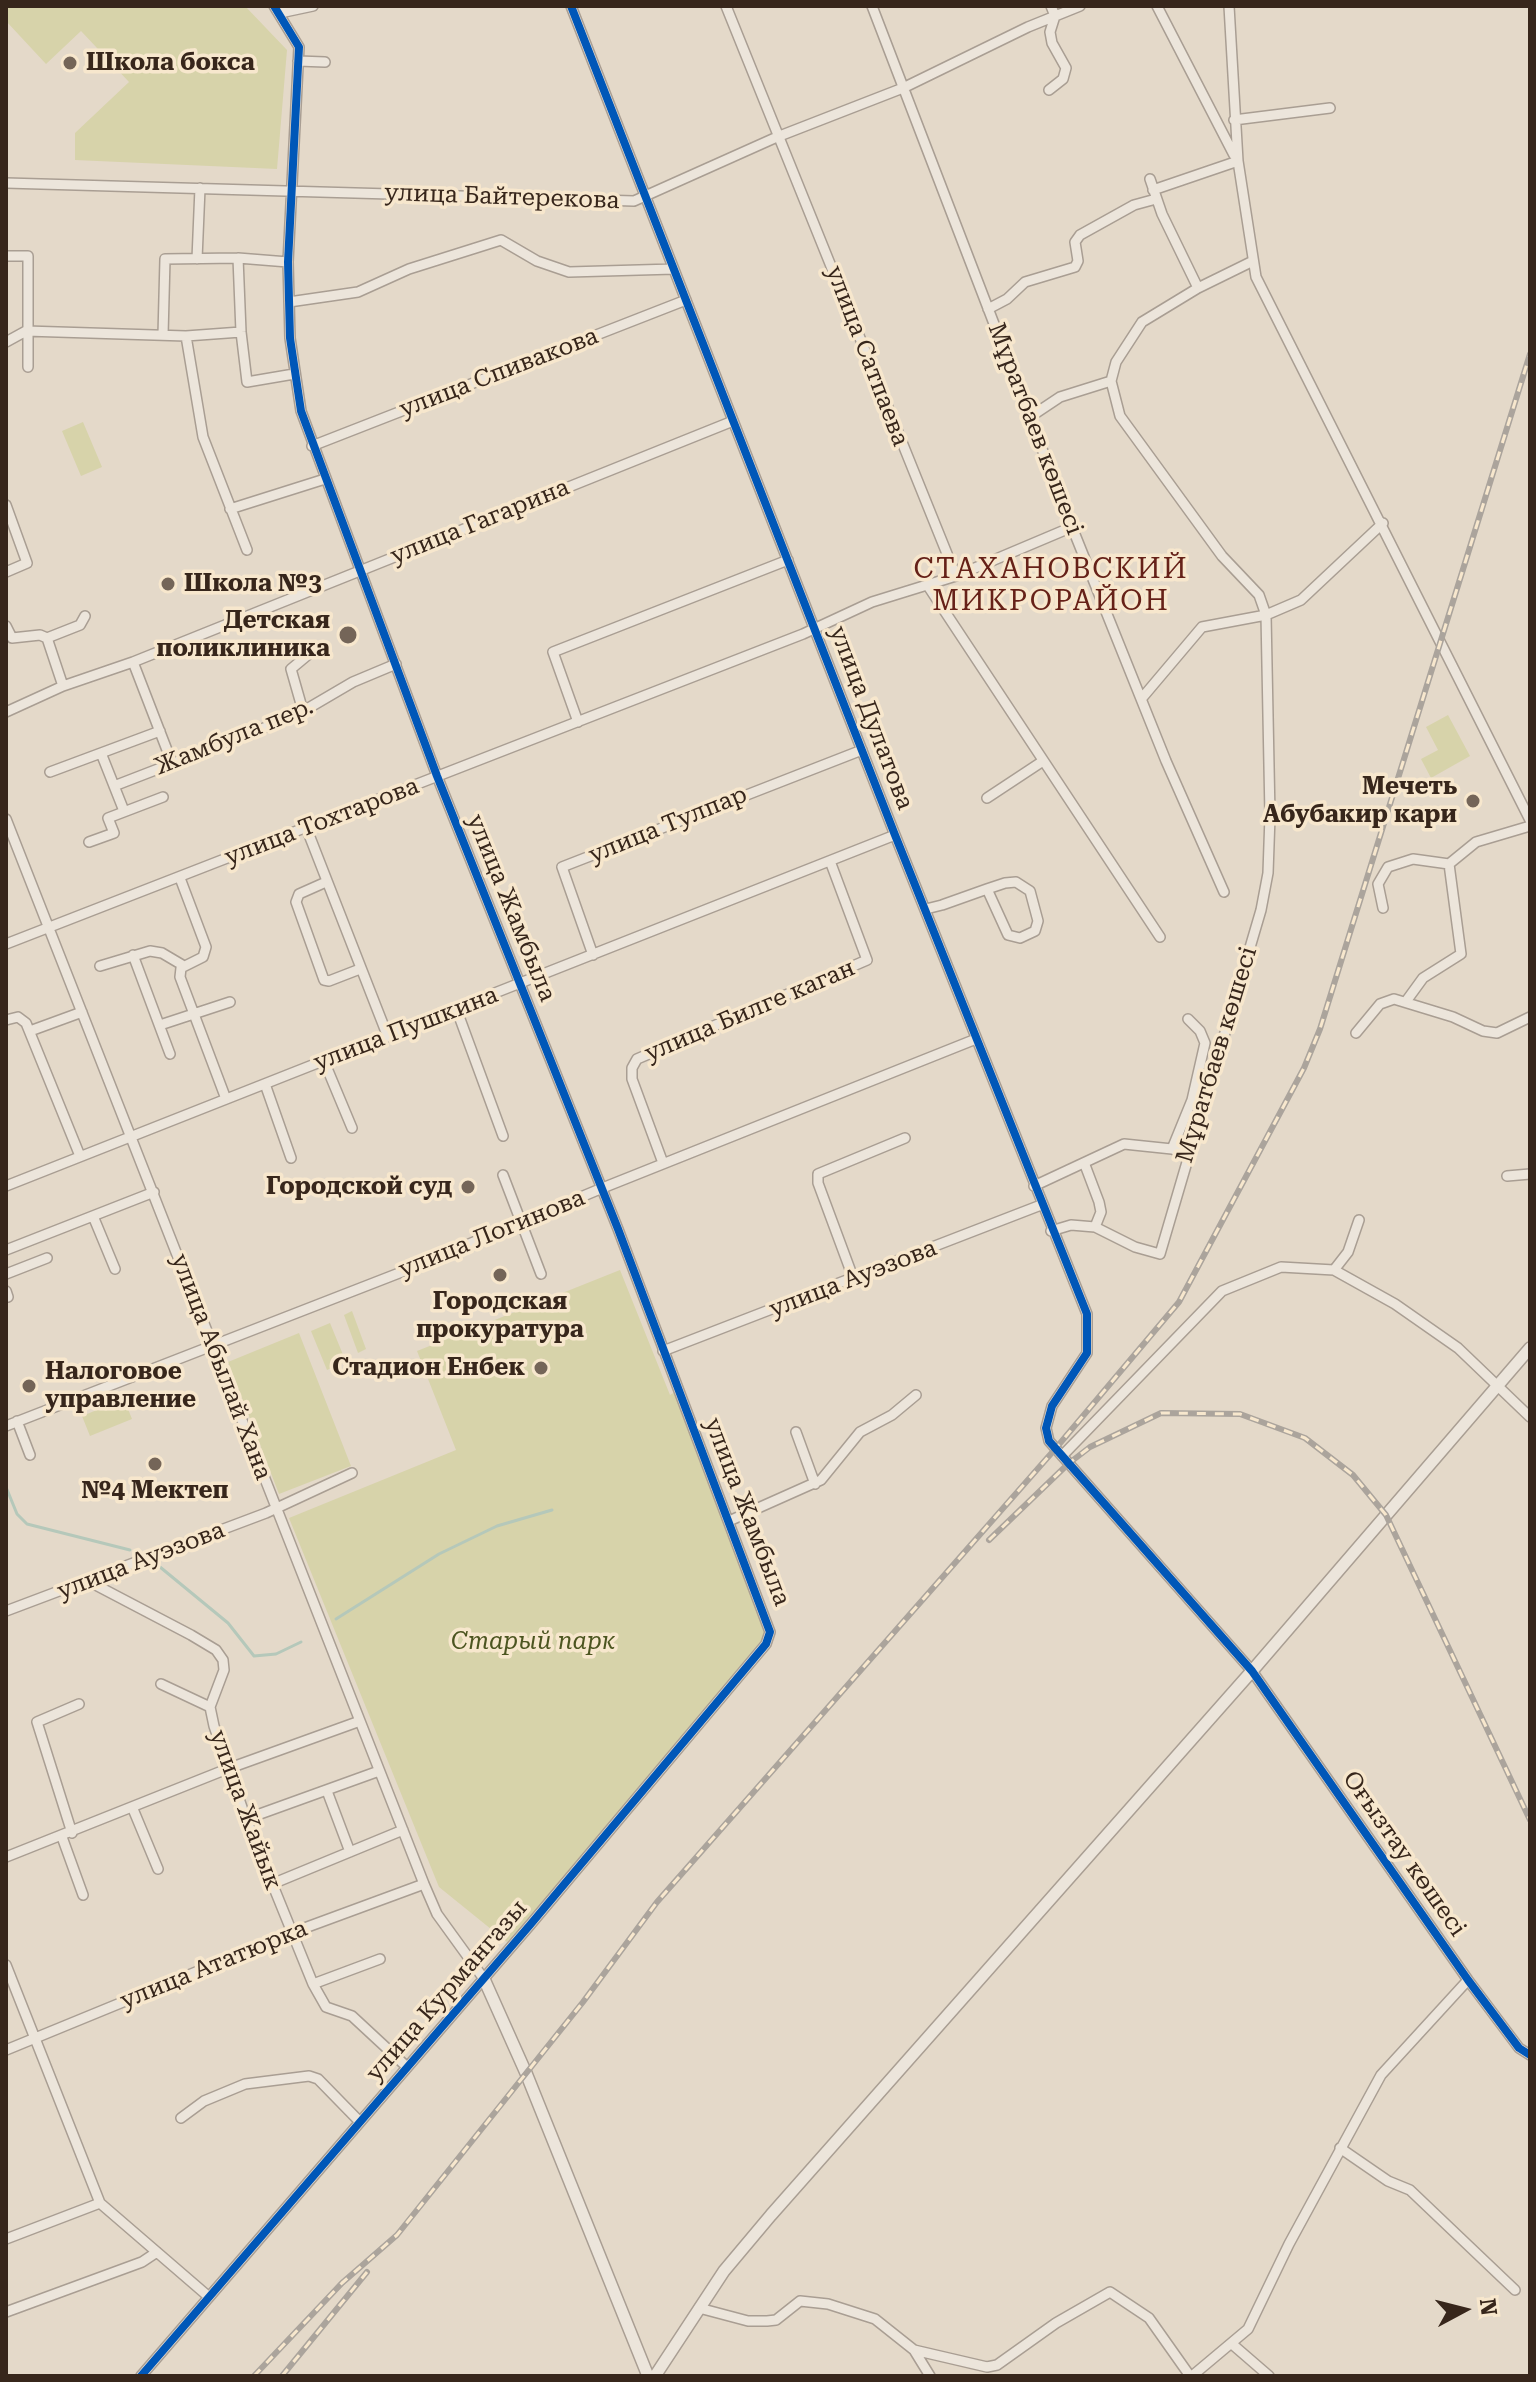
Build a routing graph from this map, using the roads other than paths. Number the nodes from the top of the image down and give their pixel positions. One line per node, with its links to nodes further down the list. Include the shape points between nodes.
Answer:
1 (313, 6): 9 (street)
2 (571, 6): 24 (street, улица Дулатова)
3 (726, 6): 17 (street, улица Сатпаева)
4 (872, 6): 13 (street, Мұратбаев көшесі)
5 (1051, 6): 10 (street)
6 (1080, 6): 10 (street, улица Байтерекова)
7 (1157, 6): 18 (street)
8 (1229, 6): 16 (street)
9 (277, 9): 11 (street, via 299,47)
10 (1055, 16): 13 (street, улица Байтерекова); 14 (street, via 1050,32 1066,74)
11 (298, 61): 12 (street); 22 (street, улица Жамбыла)
12 (325, 62)
13 (903, 88): 17 (street, улица Байтерекова); 34 (street, Мұратбаев көшесі)
14 (1049, 90)
15 (1330, 108): 16 (street)
16 (1234, 120): 18 (street)
17 (777, 137): 24 (street, улица Байтерекова); 55 (street, улица Сатпаева)
18 (1238, 161): 23 (street); 28 (street)
19 (1150, 179): 23 (street)
20 (6, 183): 21 (street, улица Байтерекова)
21 (200, 188): 22 (street, улица Байтерекова); 27 (street)
22 (290, 190): 24 (street, улица Байтерекова, via 620,201); 29 (street, улица Жамбыла)
23 (1154, 195): 31 (street); 34 (street, via 1080,235 1074,247 1075,267 1025,282)
24 (645, 197): 30 (street, улица Дулатова)
25 (6, 256): 35 (street, via 28,256)
26 (238, 258): 27 (street); 29 (street); 36 (street)
27 (197, 259): 37 (street, via 165,259)
28 (1253, 261): 31 (street); 49 (street, via 1267,302)
29 (288, 262): 33 (street, улица Жамбыла)
30 (674, 269): 32 (street, улица Дулатова); 33 (street, via 569,272 501,240 409,269 358,292)
31 (1198, 288): 42 (street, via 1142,322 1113,368)
32 (686, 300): 44 (street, улица Дулатова); 45 (street, улица Спивакова)
33 (289, 302): 41 (street, улица Жамбыла)
34 (988, 309): 43 (street, Мұратбаев көшесі)
35 (26, 331): 37 (street); 39 (street); 40 (street)
36 (241, 332): 38 (street); 41 (street, via 247,382)
37 (163, 335): 38 (street)
38 (186, 336): 48 (street, via 203,437)
39 (6, 342)
40 (28, 367)
41 (294, 374): 45 (street, улица Жамбыла)
42 (1111, 381): 43 (street, via 1060,397); 57 (street, via 1120,416 1222,556 1259,595)
43 (1030, 417): 50 (street, Мұратбаев көшесі)
44 (733, 421): 52 (street, улица Дулатова); 53 (street, улица Гагарина)
45 (312, 446): 46 (street, улица Жамбыла)
46 (325, 479): 48 (street); 53 (street, улица Жамбыла)
47 (6, 505): 54 (street, via 27,563)
48 (230, 509): 51 (street)
49 (1383, 523): 57 (street, via 1311,592); 82 (street)
50 (1072, 527): 55 (street); 66 (street, Мұратбаев көшесі)
51 (247, 550)
52 (788, 560): 60 (street, улица Дулатова); 69 (street, via 553,652)
53 (359, 570): 63 (street, улица Гагарина); 64 (street, улица Жамбыла)
54 (6, 572)
55 (956, 576): 56 (street)
56 (928, 586): 60 (street, улица Тохтарова, via 872,602); 73 (street)
57 (1266, 615): 66 (street, via 1202,627); 125 (street, Мұратбаев көшесі, via 1268,873)
58 (85, 616): 61 (street, via 80,625)
59 (6, 626): 61 (street, via 12,638)
60 (815, 628): 69 (street, улица Тохтарова); 71 (street, улица Дулатова)
61 (47, 638): 65 (street)
62 (315, 649): 67 (street, via 293,664 290,674)
63 (133, 662): 65 (street, улица Гагарина); 70 (street)
64 (396, 664): 67 (street, Жамбула пер.); 76 (street, улица Жамбыла)
65 (63, 686): 68 (street, улица Гагарина)
66 (1142, 698): 91 (street, Мұратбаев көшесі)
67 (303, 711): 74 (street, Жамбула пер.)
68 (6, 712)
69 (578, 722): 76 (street, улица Тохтарова)
70 (160, 731): 72 (street); 74 (street)
71 (862, 750): 84 (street, улица Дулатова); 98 (street, улица Тулпар, via 562,867)
72 (101, 753): 75 (street); 77 (street)
73 (1043, 761): 79 (street); 95 (street)
74 (172, 763): 77 (street, Жамбула пер.)
75 (50, 772)
76 (437, 776): 83 (street, улица Тохтарова); 102 (street, улица Жамбыла)
77 (114, 786): 80 (street)
78 (163, 797): 80 (street)
79 (987, 798)
80 (124, 811): 85 (street, via 108,818 114,833)
81 (6, 819): 94 (street, улица Абылай Хана)
82 (1530, 823): 87 (street, via 1476,842)
83 (306, 827): 88 (street, улица Тохтарова); 89 (street)
84 (895, 835): 86 (street, улица Пушкина); 93 (street, улица Дулатова)
85 (89, 842)
86 (830, 861): 98 (street, улица Пушкина); 128 (street, улица Билге каган, via 867,960 637,1059 632,1079)
87 (1449, 864): 92 (street, via 1413,859 1388,867 1378,884); 103 (street, via 1461,954 1423,978)
88 (180, 878): 94 (street, улица Тохтарова); 100 (street, via 206,947 203,957)
89 (326, 882): 101 (street); 101 (street, via 299,894 296,902 324,980)
90 (987, 889): 90 (street, via 1016,882 1027,887 1038,921 1035,931 1020,938 1008,935); 93 (street)
91 (1224, 892)
92 (1383, 908)
93 (926, 909): 115 (street, улица Дулатова)
94 (47, 928): 96 (street, улица Тохтарова); 106 (street, улица Абылай Хана)
95 (1160, 937)
96 (6, 944)
97 (133, 955): 99 (street); 100 (street, via 162,953); 111 (street)
98 (593, 955): 102 (street, улица Пушкина)
99 (100, 966)
100 (184, 966): 107 (street, via 180,977)
101 (360, 969): 114 (street)
102 (520, 984): 105 (street, улица Пушкина); 135 (street, улица Жамбыла)
103 (1407, 1000): 108 (street, via 1497,1033); 113 (street, via 1380,1004)
104 (230, 1002): 107 (street)
105 (456, 1008): 114 (street, улица Пушкина); 121 (street)
106 (82, 1012): 112 (street); 122 (street, улица Абылай Хана)
107 (194, 1015): 111 (street); 119 (street)
108 (1530, 1017)
109 (1188, 1019): 124 (street, via 1205,1043 1192,1100)
110 (6, 1020): 112 (street, via 18,1017)
111 (160, 1025): 116 (street)
112 (30, 1031): 126 (street)
113 (1356, 1033)
114 (388, 1037): 117 (street, улица Пушкина)
115 (976, 1039): 128 (street, улица Логинова); 134 (street, улица Дулатова)
116 (170, 1054)
117 (324, 1061): 118 (street, улица Пушкина); 120 (street)
118 (265, 1084): 119 (street, улица Пушкина); 127 (street)
119 (226, 1099): 122 (street, улица Пушкина)
120 (352, 1128)
121 (503, 1136)
122 (130, 1137): 126 (street, улица Пушкина); 136 (street, улица Абылай Хана)
123 (905, 1138): 149 (street, via 818,1174)
124 (1172, 1149): 125 (street); 129 (street, via 1124,1144)
125 (1187, 1154): 141 (street, Мұратбаев көшесі, via 1160,1254)
126 (80, 1156): 133 (street, улица Пушкина)
127 (291, 1158)
128 (663, 1163): 135 (street, улица Логинова)
129 (1085, 1165): 134 (street); 141 (street, via 1101,1212)
130 (1530, 1174): 132 (street)
131 (503, 1175): 140 (street)
132 (1507, 1176)
133 (6, 1186)
134 (1034, 1186): 137 (street, улица Дулатова)
135 (600, 1189): 140 (street, улица Логинова); 152 (street, улица Жамбыла)
136 (154, 1192): 138 (street); 150 (street, улица Абылай Хана)
137 (1041, 1205): 142 (street, улица Дулатова); 149 (street, улица Ауэзова)
138 (93, 1216): 143 (street); 145 (street)
139 (1359, 1220): 146 (street, via 1348,1252)
140 (522, 1221): 148 (street); 150 (street, улица Логинова)
141 (1095, 1227): 142 (street, via 1071,1225)
142 (1051, 1231): 159 (street, улица Дулатова, via 1089,1327 1084,1360 1052,1406 1046,1428)
143 (6, 1250)
144 (47, 1258): 147 (street)
145 (115, 1269)
146 (1334, 1270): 153 (street, via 1458,1348); 161 (street, via 1281,1267 1222,1291)
147 (6, 1274)
148 (541, 1274)
149 (854, 1280): 152 (street, улица Ауэзова)
150 (213, 1345): 156 (street, улица Логинова); 164 (street, улица Абылай Хана)
151 (1530, 1348): 153 (street)
152 (663, 1351): 165 (street, улица Жамбыла)
153 (1496, 1387): 155 (street); 169 (street)
154 (916, 1395): 163 (street, via 860,1432)
155 (1530, 1417)
156 (17, 1421): 157 (street, улица Логинова); 160 (street)
157 (6, 1426)
158 (796, 1432): 163 (street)
159 (1049, 1441): 161 (street, Оғызтау көшесі)
160 (30, 1455)
161 (1062, 1456): 169 (street, Оғызтау көшесі)
162 (352, 1473): 164 (street, улица Ауэзова)
163 (815, 1484): 165 (street)
164 (275, 1508): 166 (street, улица Ауэзова); 173 (street, улица Абылай Хана)
165 (729, 1521): 168 (street, улица Жамбыла)
166 (88, 1581): 167 (street, улица Ауэзова); 172 (street, улица Жайык, via 216,1650 224,1670)
167 (6, 1611)
168 (769, 1625): 190 (street, улица Курмангазы, via 766,1644)
169 (1252, 1671): 191 (street, Оғызтау көшесі); 205 (street, via 851,2123 724,2271)
170 (161, 1684): 172 (street)
171 (79, 1704): 180 (street, via 37,1722)
172 (210, 1707): 174 (street, улица Жайык)
173 (360, 1721): 174 (street); 175 (street, улица Абылай Хана)
174 (227, 1769): 177 (street); 178 (street, улица Жайык)
175 (379, 1771): 176 (street); 179 (street, улица Абылай Хана)
176 (327, 1791): 178 (street); 181 (street)
177 (133, 1809): 180 (street); 183 (street)
178 (246, 1819): 184 (street, улица Жайык)
179 (403, 1830): 181 (street); 185 (street, улица Абылай Хана)
180 (67, 1835): 182 (street); 186 (street)
181 (350, 1852): 184 (street)
182 (6, 1857)
183 (158, 1869)
184 (272, 1884): 187 (street, улица Жайык)
185 (424, 1884): 187 (street, улица Ататюрка); 190 (street, улица Абылай Хана, via 437,1914)
186 (83, 1895)
187 (291, 1933): 192 (street, улица Жайык); 193 (street, улица Ататюрка)
188 (380, 1959): 192 (street)
189 (6, 1965): 193 (street)
190 (484, 1979): 196 (street, улица Курмангазы); 210 (street)
191 (1468, 1980): 195 (street, Оғызтау көшесі, via 1519,2048); 199 (street, via 1381,2075)
192 (313, 1984): 196 (street, улица Жайык, via 326,2007 352,2016)
193 (35, 2039): 194 (street, улица Ататюрка); 200 (street)
194 (6, 2050)
195 (1530, 2055)
196 (407, 2067): 198 (street, улица Курмангазы)
197 (181, 2118): 198 (street, via 204,2101 245,2084 309,2076)
198 (360, 2122): 204 (street, улица Курмангазы)
199 (1340, 2148): 203 (street, via 1410,2190); 207 (street, via 1248,2329)
200 (100, 2203): 201 (street); 202 (street)
201 (6, 2239)
202 (157, 2252): 204 (street); 206 (street)
203 (1515, 2290)
204 (209, 2297): 209 (street, улица Курмангазы)
205 (699, 2308): 208 (street, via 767,2321 800,2301 828,2304 875,2319); 211 (street)
206 (6, 2312)
207 (1232, 2344): 213 (street); 214 (street)
208 (914, 2350): 212 (street); 213 (street, via 997,2365 1110,2292 1149,2318)
209 (141, 2376)
210 (648, 2376)
211 (655, 2376)
212 (930, 2376)
213 (1191, 2376)
214 (1269, 2376)

